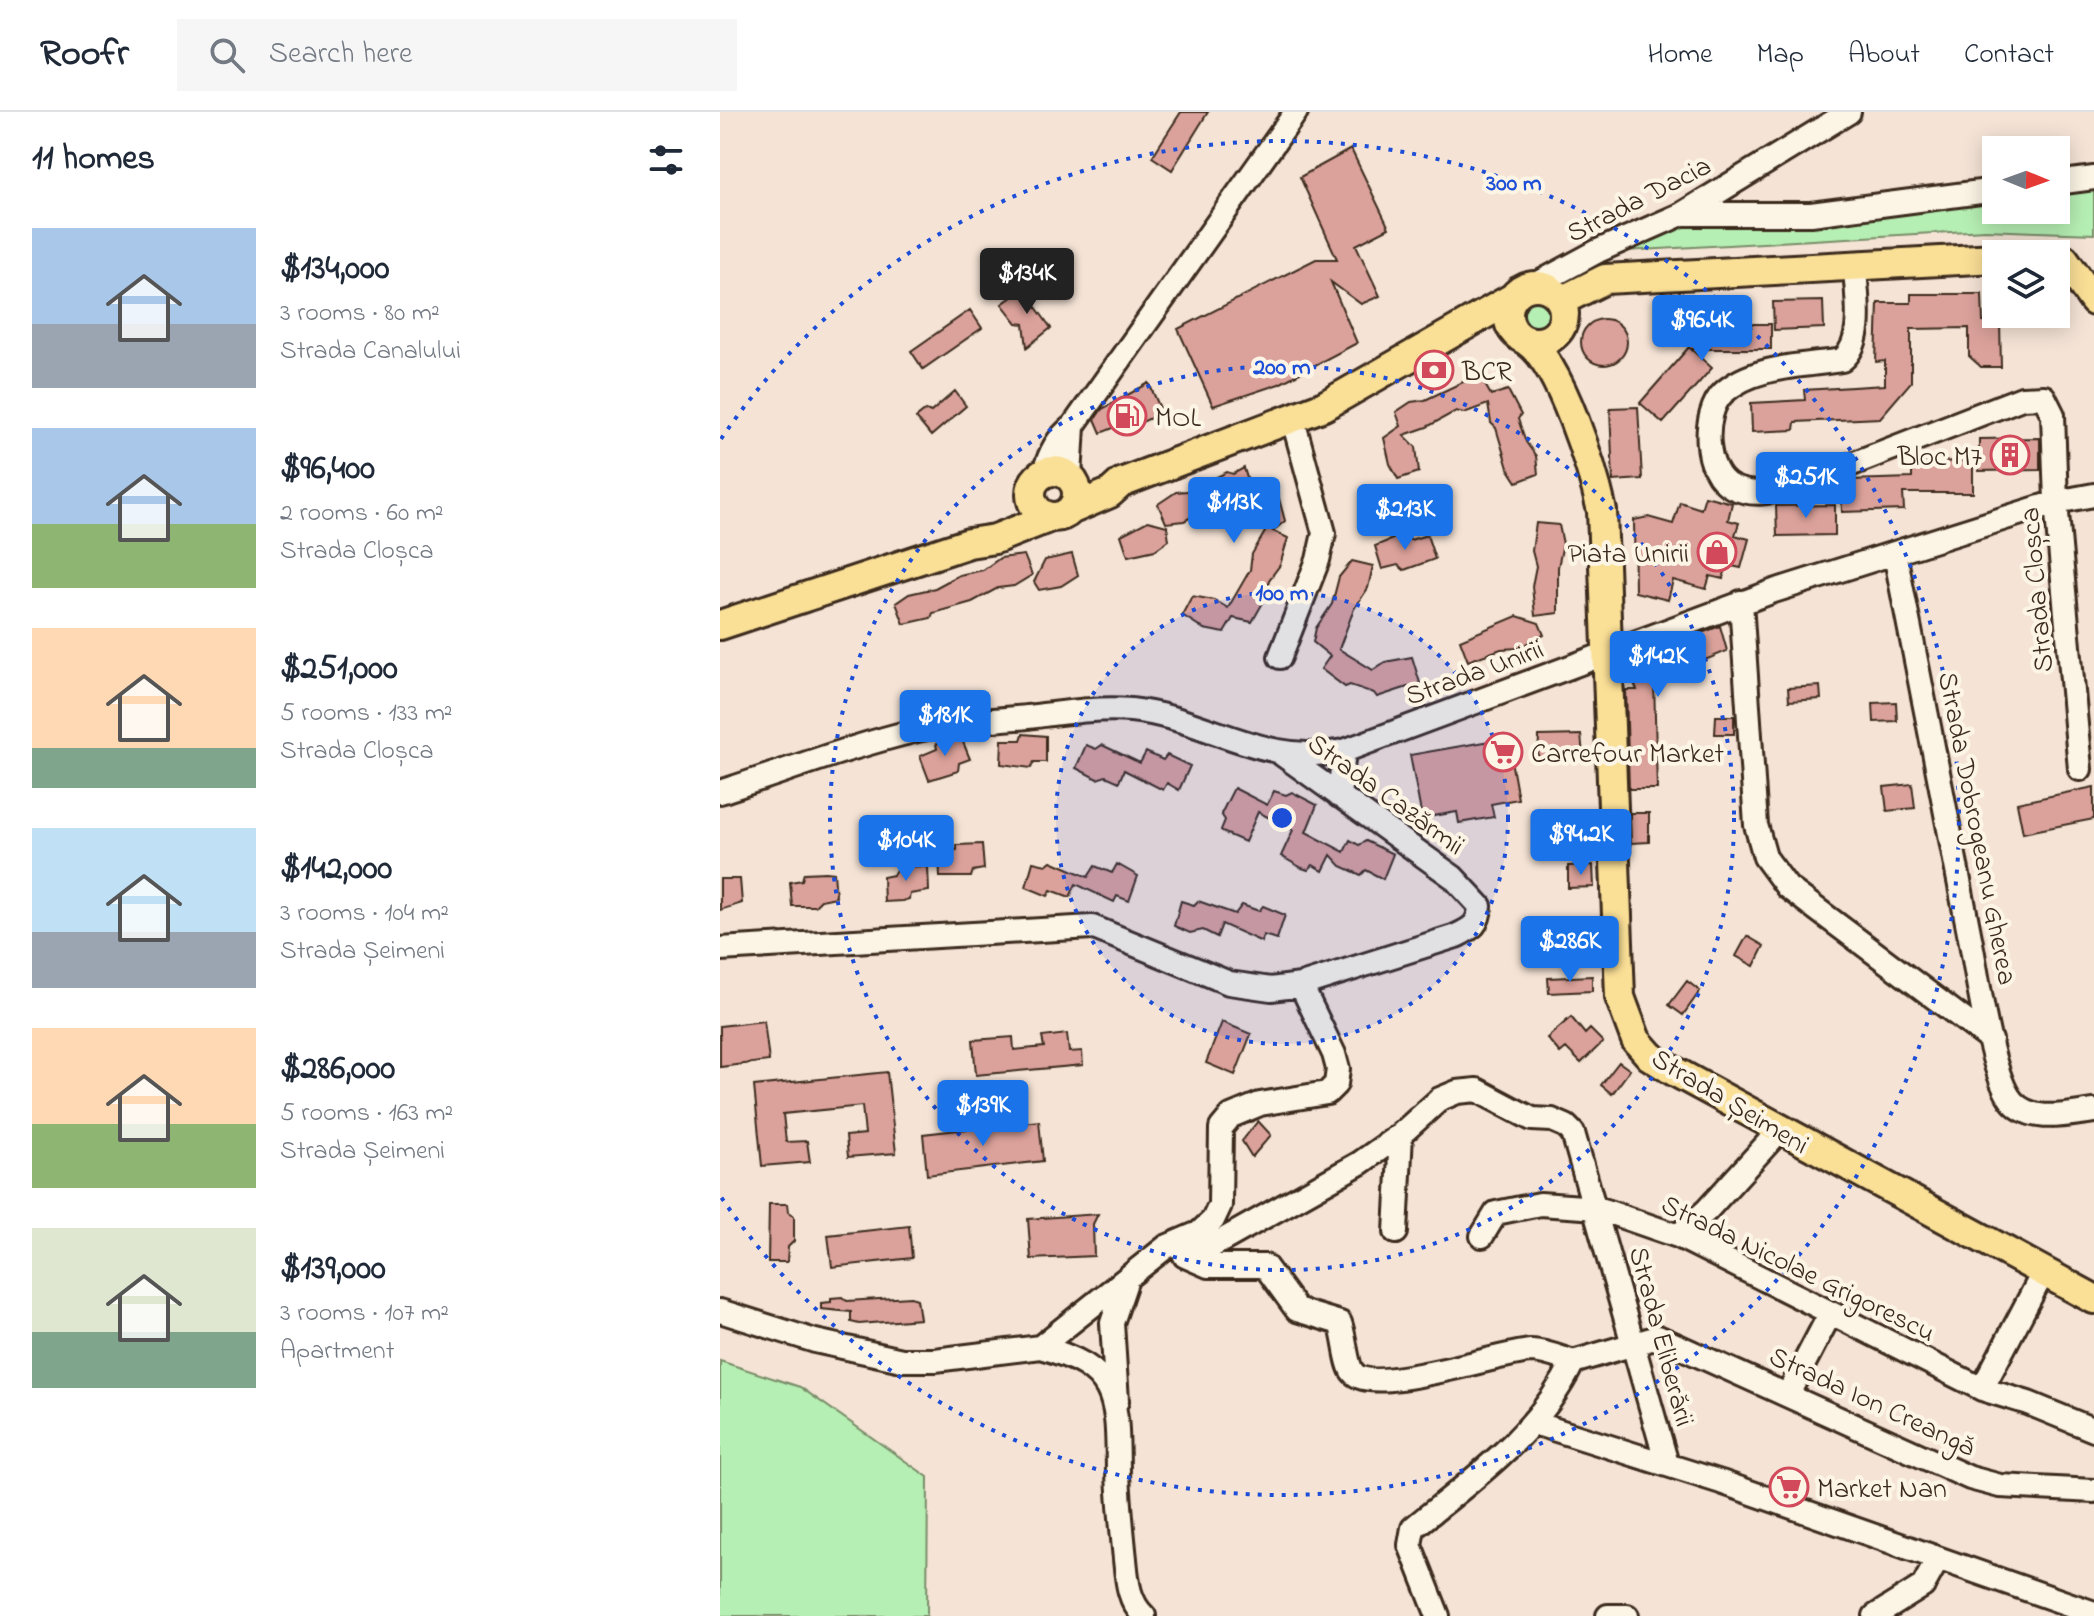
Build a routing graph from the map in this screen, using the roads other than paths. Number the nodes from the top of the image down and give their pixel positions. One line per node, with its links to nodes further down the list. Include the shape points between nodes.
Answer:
1 (1296, 112): 20 (street, via 1073,426)
2 (1849, 112): 6 (street, Strada Dacia)
3 (2094, 178): 4 (street)
4 (2070, 181)
5 (1982, 192): 6 (street, via 1811,214)
6 (1682, 214): 12 (street, Strada Dacia)
7 (2094, 258): 9 (main road)
8 (1982, 259): 10 (main road)
9 (2070, 259)
10 (1855, 267): 13 (main road, via 1605,279); 23 (street, Strada Cloșca, via 1852,353 1842,360 1745,379 1722,394 1708,429 1717,474 1728,486 1768,493 2033,396 2044,397 2053,415)
11 (2070, 271): 14 (main road)
12 (1523, 292): 13 (main road, via 1551,289); 15 (main road); 17 (main road, via 1507,317)
13 (1561, 301): 16 (main road, via 1564,317)
14 (2094, 301)
15 (1463, 326): 17 (main road); 19 (main road)
16 (1558, 332): 17 (main road, via 1544,341); 18 (main road, via 1549,353)
17 (1522, 338): 18 (main road, Strada Șeimeni)
18 (1551, 368): 29 (main road, Strada Șeimeni, via 1602,511)
19 (1293, 420): 21 (main road); 30 (street, via 1324,533)
20 (1054, 479): 21 (main road); 24 (main road, via 1077,494); 24 (main road, via 1034,507); 25 (main road)
21 (1121, 483): 24 (main road, via 1110,493)
22 (2094, 495): 23 (street, Strada Unirii)
23 (2056, 502): 26 (street, Strada Unirii); 33 (street, Strada Cloșca)
24 (1061, 513): 25 (main road, via 995,539)
25 (969, 543): 28 (main road)
26 (1895, 554): 27 (street, Strada Unirii); 38 (street, Strada Dobrogeanu Gherea)
27 (1741, 602): 29 (street, Strada Unirii); 38 (street, via 1756,825 1765,857 1787,887)
28 (720, 625)
29 (1607, 653): 31 (street, Strada Unirii); 40 (main road, Strada Șeimeni, via 1620,997 1626,1020 1650,1056)
30 (1280, 657)
31 (1344, 751): 32 (street, Strada Unirii, via 1315,757); 35 (street)
32 (1283, 754): 34 (street, via 1129,710 1064,713 920,729); 35 (street, Strada Cazărmii)
33 (2080, 769)
34 (720, 792)
35 (1339, 796): 37 (street, Strada Cazărmii, via 1453,877 1480,906 1479,918 1456,936)
36 (720, 949): 37 (street, Strada Cazărmii, via 1092,927 1229,983 1271,989)
37 (1301, 985): 46 (street, via 1334,1054 1336,1084 1327,1093 1260,1104 1231,1116 1221,1128 1220,1205 1213,1220 1199,1233)
38 (1991, 1040): 39 (street, Strada Dobrogeanu Gherea, via 2004,1088 2019,1108 2043,1115)
39 (2094, 1111)
40 (1779, 1131): 45 (street); 48 (main road, Strada Șeimeni)
41 (1401, 1134): 42 (street, Strada Eliberării, via 1440,1099 1467,1090 1490,1095 1532,1119 1552,1120 1573,1133); 43 (street); 47 (street, via 1360,1163)
42 (1597, 1208): 44 (street, Strada Nicolae Grigorescu, via 1540,1204 1496,1213); 45 (street, Strada Nicolae Grigorescu); 53 (street, Strada Eliberării)
43 (1396, 1232)
44 (1482, 1236)
45 (1678, 1236): 52 (street, Strada Nicolae Grigorescu)
46 (1166, 1247): 47 (street); 49 (street)
47 (1191, 1258): 55 (street, via 1208,1266 1265,1266 1297,1310 1340,1323 1351,1370 1362,1380 1386,1382 1537,1351)
48 (2043, 1273): 50 (main road, Strada Șeimeni); 56 (street)
49 (1129, 1274): 54 (street); 58 (street, via 1112,1323)
50 (2093, 1296)
51 (720, 1311): 54 (street, via 815,1341 902,1360)
52 (1830, 1314): 56 (street, Strada Nicolae Grigorescu); 57 (street)
53 (1636, 1344): 55 (street, Strada Ion Creangă); 57 (street, Strada Ion Creangă, via 1658,1337); 61 (street, Strada Eliberării)
54 (1040, 1347): 58 (street, via 1064,1354 1099,1377)
55 (1573, 1362): 59 (street, via 1558,1393)
56 (1982, 1389): 60 (street, Strada Nicolae Grigorescu)
57 (1788, 1394): 62 (street, Strada Ion Creangă, via 1982,1482)
58 (1117, 1407): 65 (street, via 1128,1587)
59 (1534, 1423): 61 (street); 66 (street, via 1413,1528 1410,1545)
60 (2094, 1430)
61 (1667, 1464): 63 (street)
62 (2094, 1491)
63 (1938, 1559): 64 (street); 69 (street, via 1923,1586)
64 (2094, 1613)
65 (1144, 1616)
66 (1438, 1616)
67 (1608, 1616): 68 (street)
68 (1627, 1616)
69 (1875, 1616)

